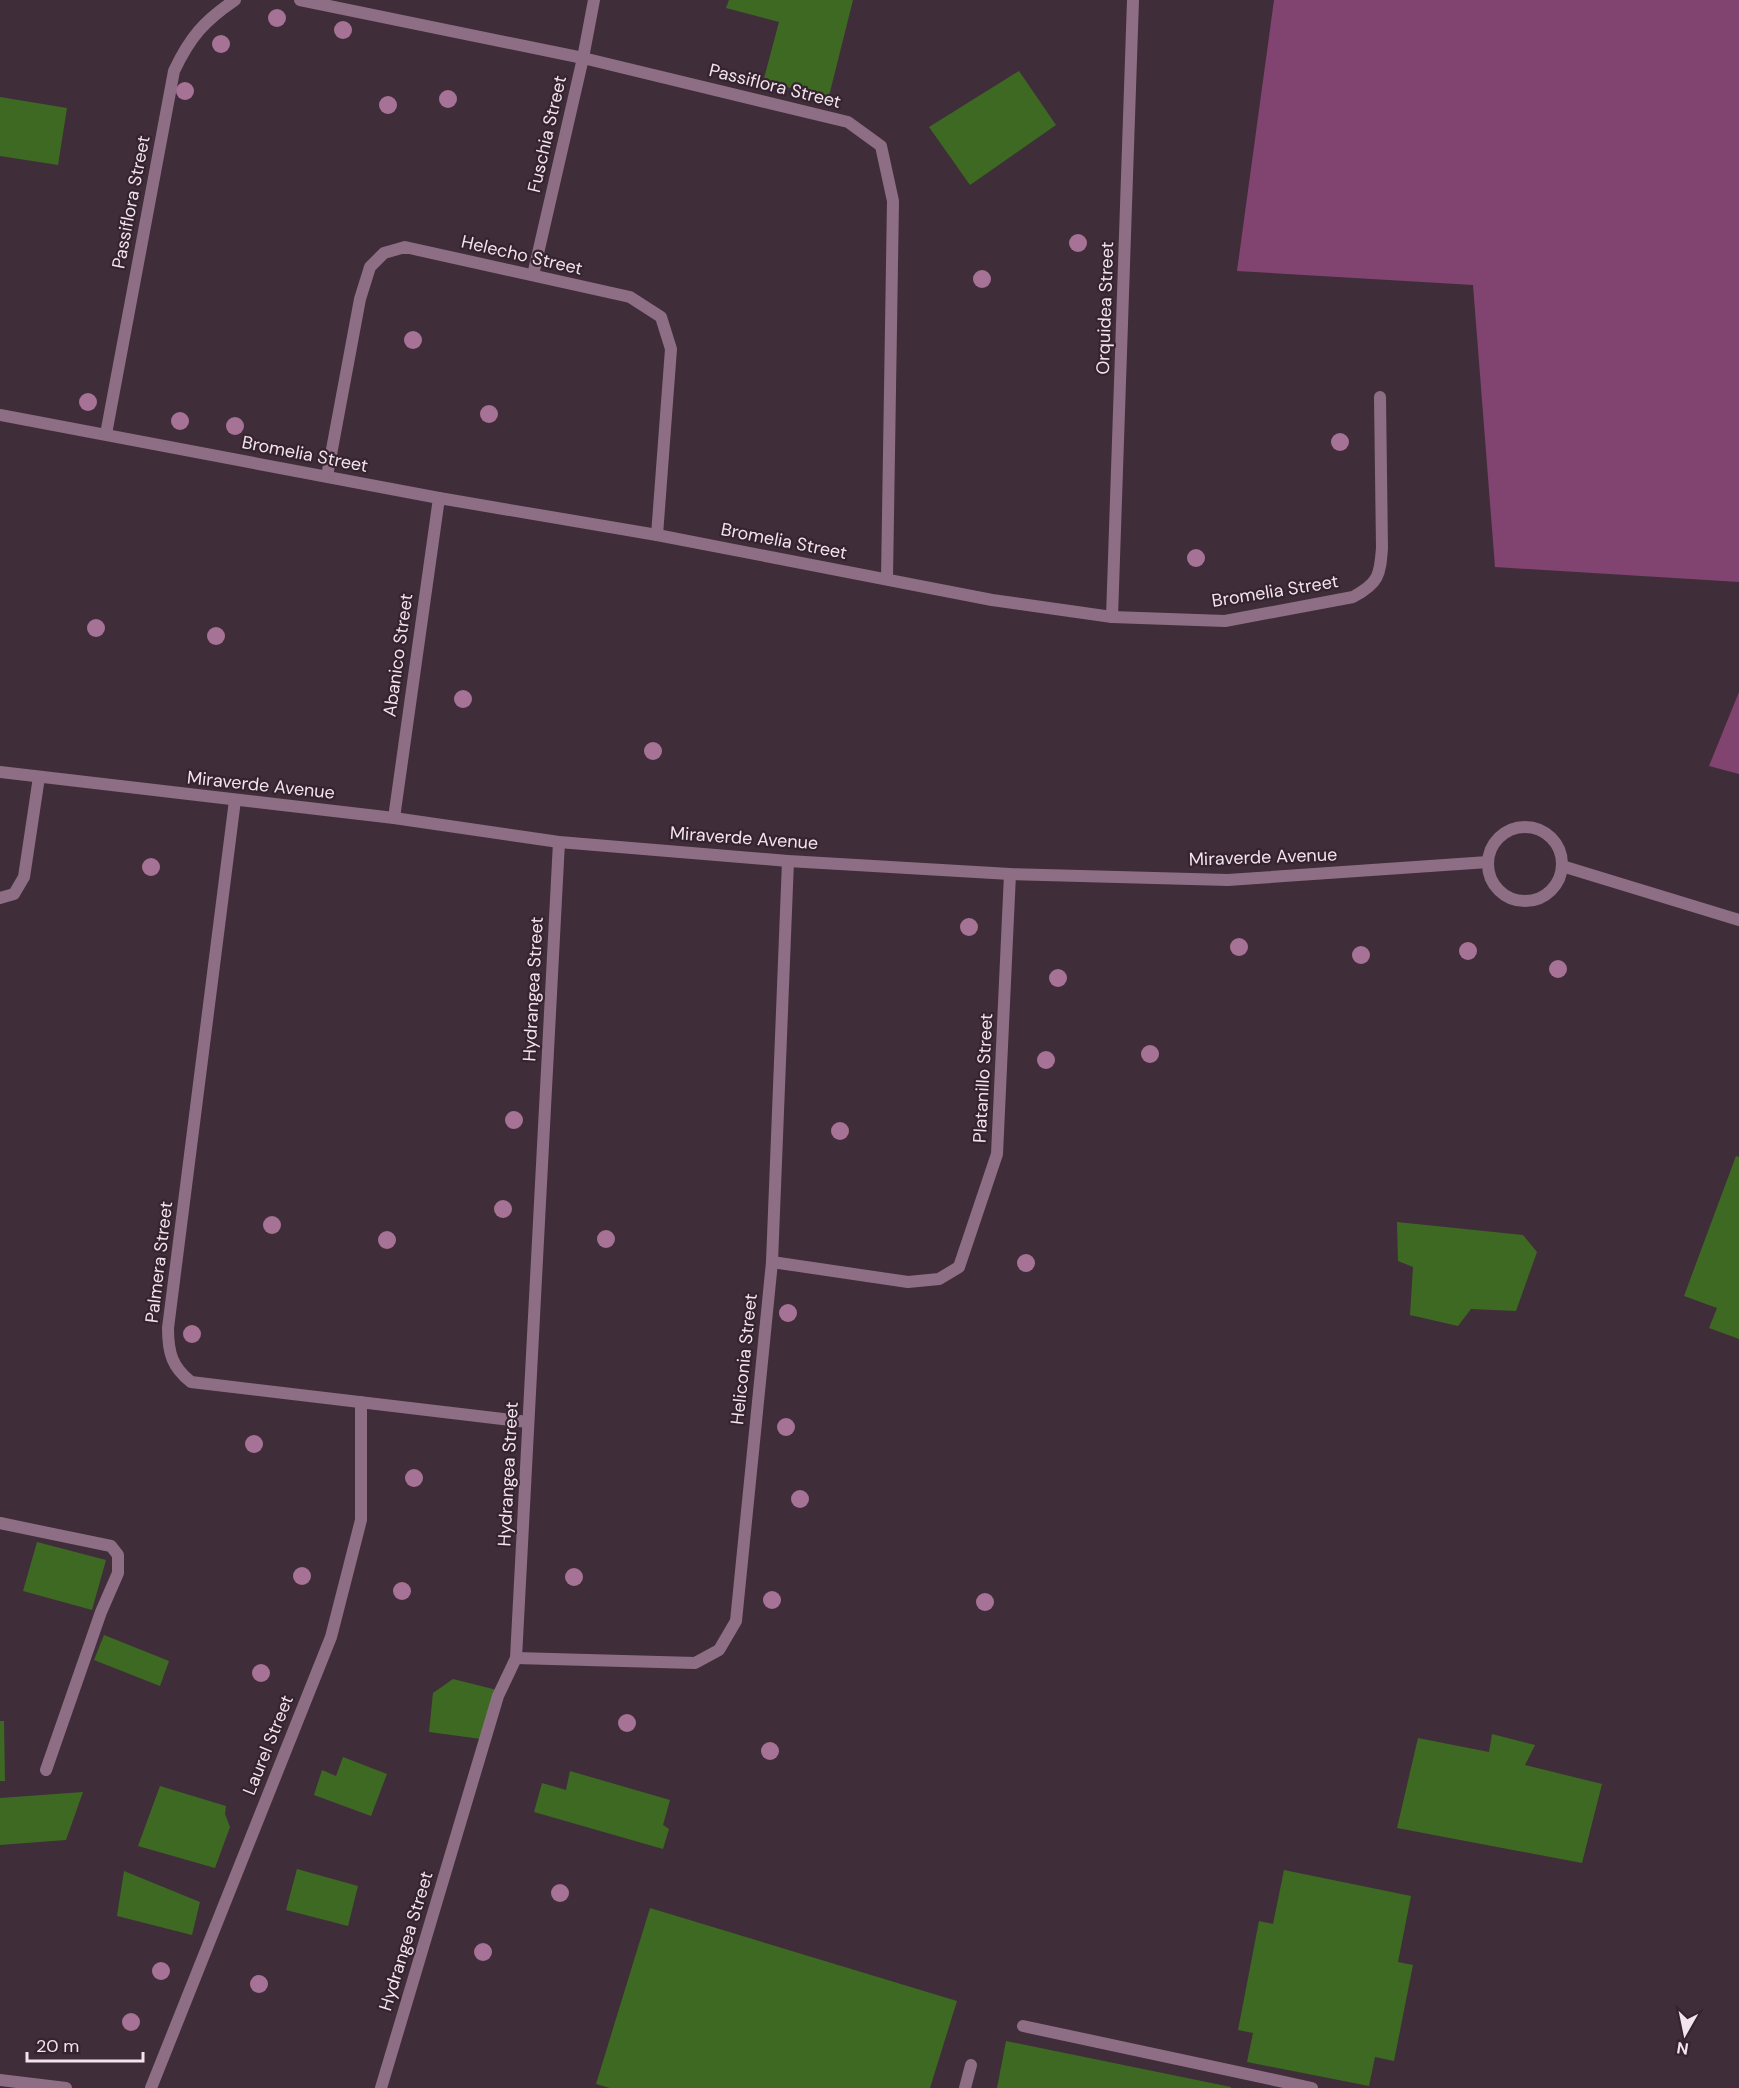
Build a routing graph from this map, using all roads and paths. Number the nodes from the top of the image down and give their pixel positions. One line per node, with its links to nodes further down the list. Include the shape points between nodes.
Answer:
1 (235, 0): 9 (street, Passiflora Street, via 210,17 187,44 174,71)
2 (300, 0): 5 (street, Passiflora Street)
3 (594, 0): 5 (street, Fuschia Street)
4 (1133, 0): 14 (street, Orquidea Street)
5 (584, 58): 6 (street, Fuschia Street); 13 (street, Passiflora Street, via 848,122 881,146 893,201)
6 (533, 275): 10 (street, Helecho Street, via 405,247 384,253 370,267 360,299); 12 (street, Helecho Street, via 630,297 661,317 671,349)
7 (1380, 397): 14 (street, Bromelia Street, via 1382,548 1380,572 1371,587 1353,597 1225,621)
8 (0, 415): 9 (street, Bromelia Street)
9 (106, 434): 10 (street, Bromelia Street)
10 (327, 476): 11 (street, Bromelia Street)
11 (439, 498): 12 (street, Bromelia Street); 18 (street, Abanico Street)
12 (657, 535): 13 (street, Bromelia Street)
13 (887, 578): 14 (street, Bromelia Street, via 992,600)
14 (1112, 617)
15 (0, 772): 16 (street, Miraverde Avenue)
16 (39, 777): 17 (street, Miraverde Avenue); 24 (street, via 24,877 14,894)
17 (235, 800): 18 (street, Miraverde Avenue); 27 (street, Palmera Street, via 168,1351 177,1370 191,1382)
18 (394, 818): 19 (street, Miraverde Avenue)
19 (559, 842): 20 (street, Miraverde Avenue); 28 (street, Hydrangea Street)
20 (788, 861): 23 (street, Miraverde Avenue); 26 (street, Heliconia Street)
21 (1488, 862): 22 (street, via 1501,836 1513,829 1527,828 1552,839); 22 (street, via 1497,888 1522,901 1550,892 1559,880); 23 (street, Miraverde Avenue, via 1228,880)
22 (1562, 866): 25 (street)
23 (1010, 874): 26 (street, Platanillo Street, via 997,1154 959,1267 939,1279 908,1282)
24 (0, 898)
25 (1739, 920)
26 (772, 1262): 30 (street, Heliconia Street, via 736,1621 719,1650 695,1664)
27 (361, 1402): 28 (street, Palmera Street); 36 (street, Laurel Street, via 361,1520 331,1637)
28 (528, 1422): 30 (street, Hydrangea Street)
29 (0, 1523): 31 (street, via 111,1546 118,1555 118,1573)
30 (516, 1658): 37 (street, Hydrangea Street, via 498,1696)
31 (46, 1770)
32 (1023, 2026): 39 (street)
33 (971, 2065): 38 (street)
34 (0, 2080): 35 (street)
35 (66, 2088)
36 (151, 2088)
37 (381, 2088)
38 (965, 2088)
39 (1312, 2088)

